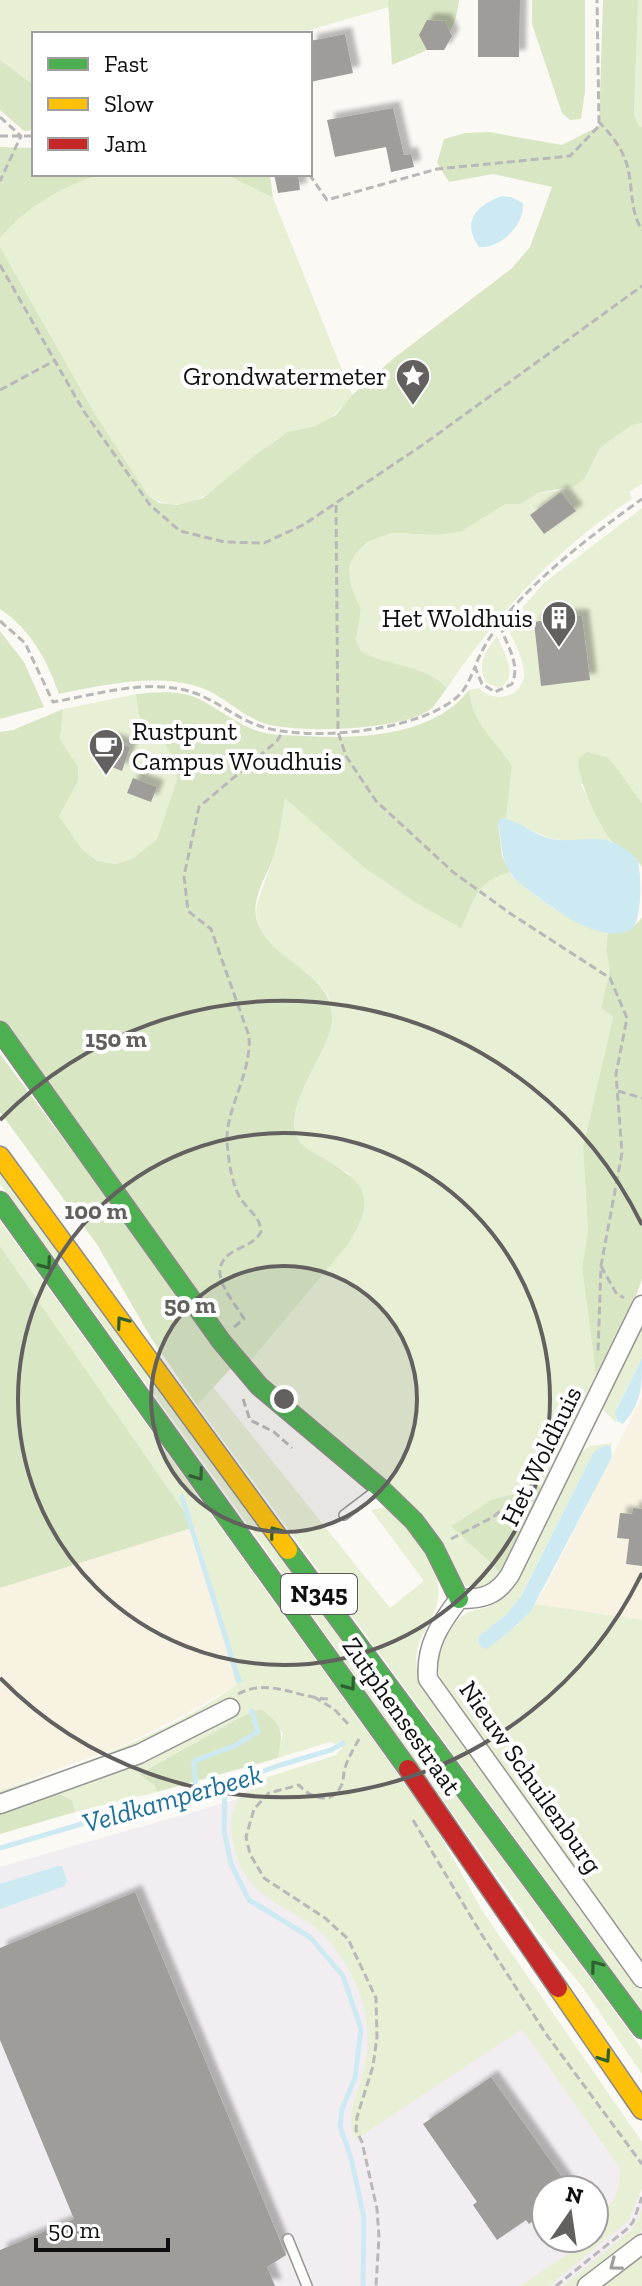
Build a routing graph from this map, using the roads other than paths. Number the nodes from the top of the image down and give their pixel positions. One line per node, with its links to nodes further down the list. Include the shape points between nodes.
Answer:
1 (0, 1031): 5 (main road, via 221,1341 259,1386)
2 (0, 1156): 11 (main road, Zutphensestraat / N345, one-way to 2)
3 (0, 1201): 12 (main road, Zutphensestraat / N345, one-way to 12, via 358,1696)
4 (642, 1306): 7 (street, Het Woldhuis, via 510,1575 492,1595)
5 (380, 1488): 6 (lane); 7 (main road, via 434,1548)
6 (344, 1515)
7 (459, 1599): 10 (street, Nieuw Schuilenburg, via 431,1644 428,1679)
8 (230, 1708): 9 (street, via 139,1754)
9 (0, 1804)
10 (642, 1978)
11 (642, 2029)
12 (642, 2110)
13 (288, 2239): 15 (lane)
14 (642, 2244): 16 (street, one-way to 16)
15 (307, 2286)
16 (587, 2286)

